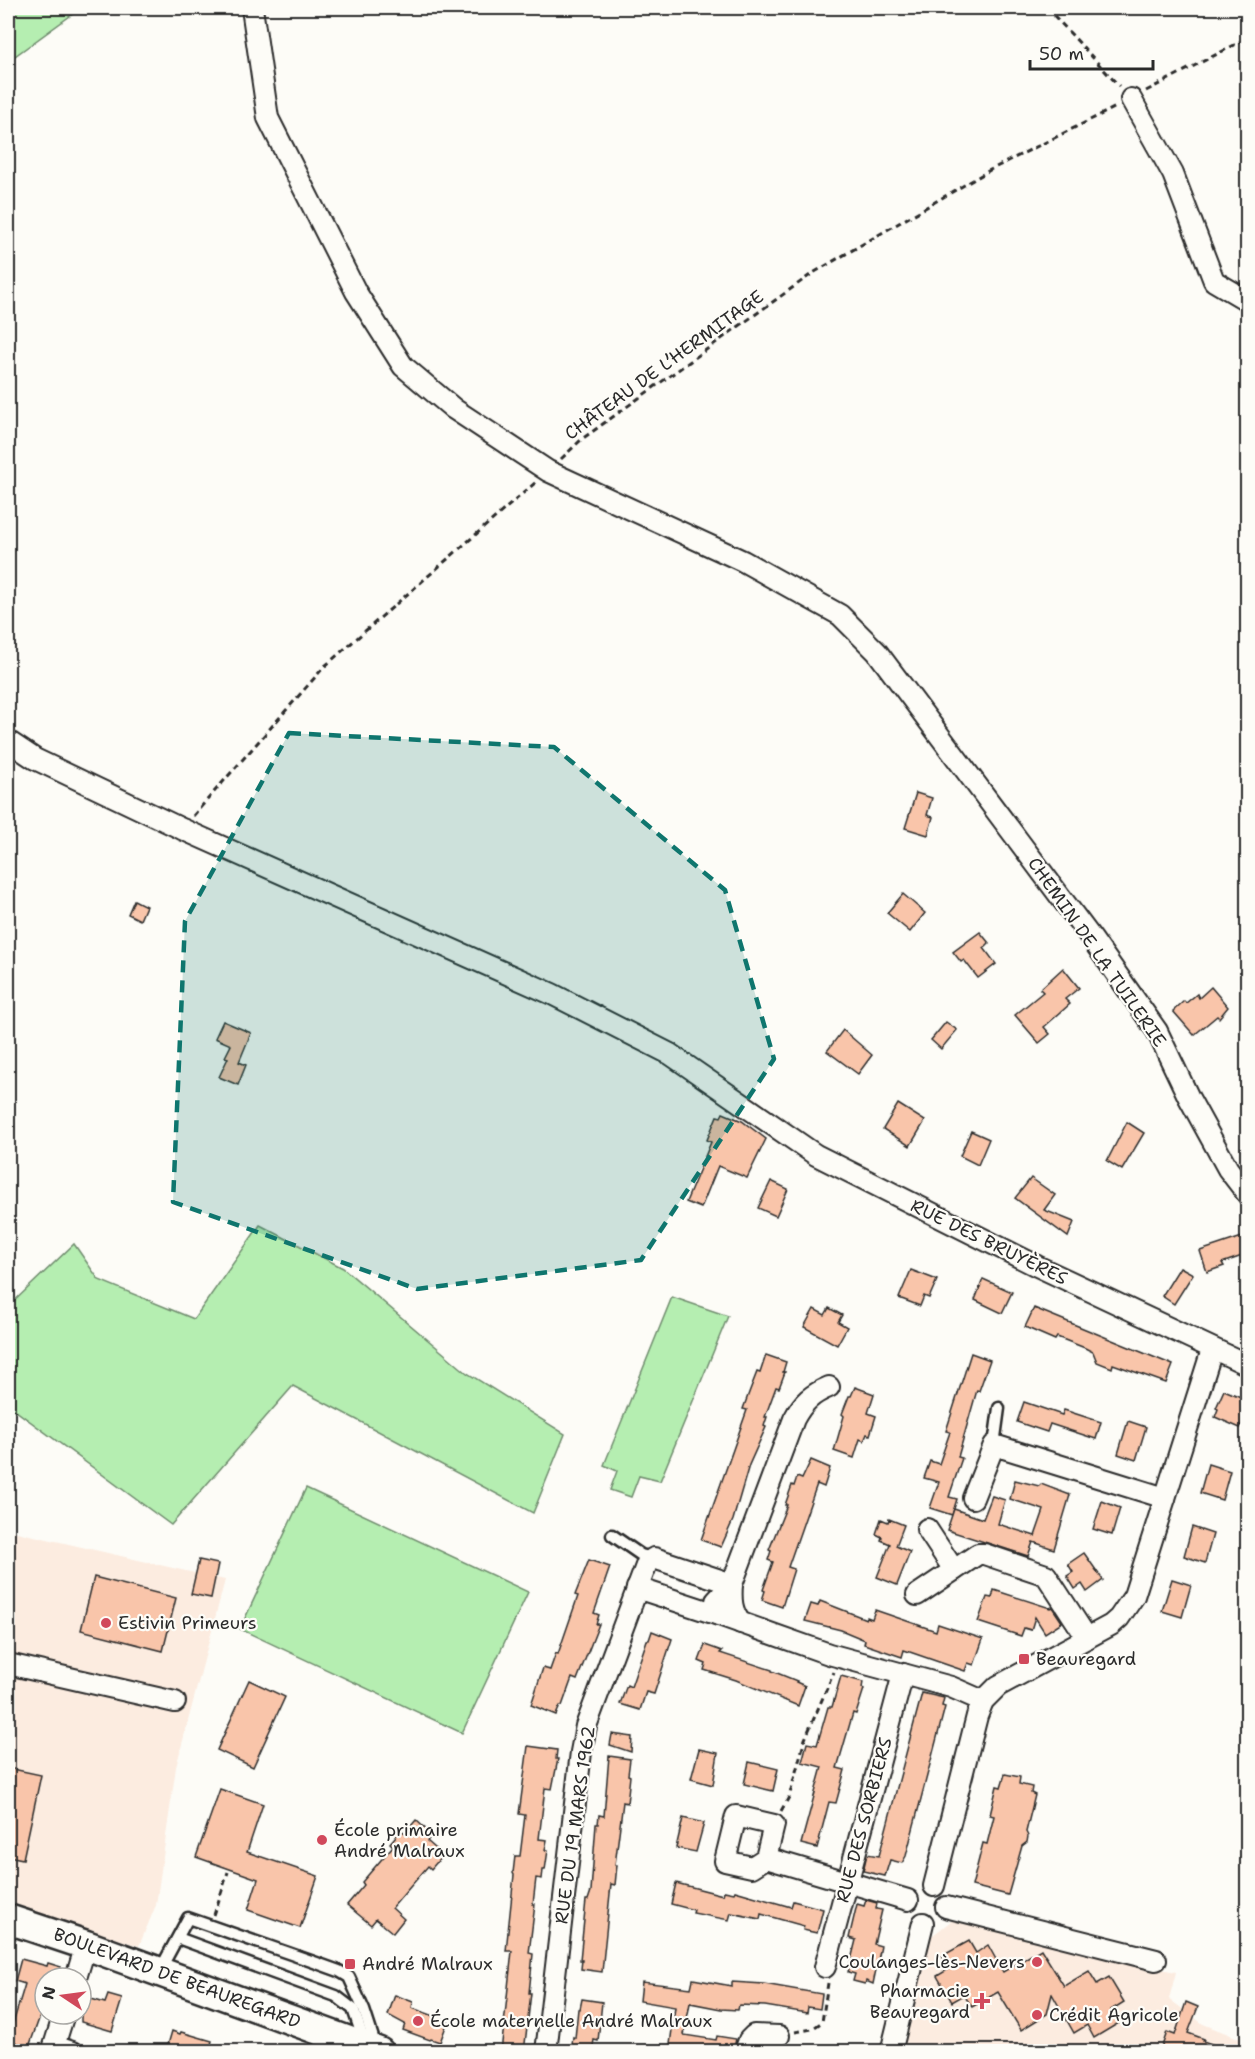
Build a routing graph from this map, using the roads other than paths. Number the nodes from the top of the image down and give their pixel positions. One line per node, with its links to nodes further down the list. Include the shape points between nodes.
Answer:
1 (252, 8): 5 (street, CHEMIN DE LA TUILERIE, via 268,118 356,292 403,366 454,409 548,471 743,561 840,615 877,652 1157,1031 1228,1169)
2 (1131, 99): 3 (street, via 1173,174 1214,281)
3 (1248, 301)
4 (8, 741): 6 (street, RUE DES BRUYÈRES, via 35,759 182,829 552,994 670,1054 816,1155)
5 (1248, 1195)
6 (1212, 1350): 7 (street, RUE DES BRUYÈRES); 12 (street)
7 (1248, 1365)
8 (829, 1387): 17 (street, via 802,1404 794,1419)
9 (999, 1408): 10 (lane)
10 (994, 1445): 11 (street); 12 (street)
11 (973, 1498)
12 (1165, 1498): 22 (street, via 1134,1596 1119,1618)
13 (927, 1529): 16 (street)
14 (612, 1535): 15 (lane, via 641,1555)
15 (654, 1558): 17 (street); 18 (street, RUE DU 19 MARS 1962, via 647,1563)
16 (954, 1570): 19 (street); 22 (street, via 984,1554 1046,1575)
17 (732, 1584): 20 (street, via 716,1600); 21 (street, via 731,1600)
18 (637, 1587): 20 (street); 44 (street, RUE DU 19 MARS 1962, via 586,1726)
19 (917, 1595)
20 (719, 1615): 21 (street)
21 (741, 1623): 24 (street)
22 (1087, 1638): 25 (street, via 998,1686)
23 (8, 1664): 26 (street)
24 (903, 1674): 25 (street, via 951,1687); 28 (street, RUE DES SORBIERS)
25 (983, 1701): 29 (street)
26 (175, 1702)
27 (766, 1858): 27 (street, via 752,1868 725,1861 736,1816 774,1825); 28 (street)
28 (848, 1882): 30 (street); 38 (street, RUE DES SORBIERS)
29 (934, 1886): 30 (street, via 915,1889); 31 (street, via 944,1894)
30 (908, 1900): 33 (street, via 913,1917)
31 (946, 1907): 33 (street, via 935,1922); 36 (street)
32 (8, 1919): 35 (street, BOULEVARD DE BEAUREGARD)
33 (923, 1923): 46 (street)
34 (178, 1938): 39 (lane); 42 (lane, via 336,1996 353,2009 362,2036); 42 (lane, via 188,1918 349,1977 376,2044)
35 (86, 1945): 37 (street); 39 (street, BOULEVARD DE BEAUREGARD)
36 (1156, 1960)
37 (80, 1966)
38 (825, 1967)
39 (159, 1972): 42 (street, BOULEVARD DE BEAUREGARD)
40 (60, 2026): 43 (street, via 54,2046)
41 (779, 2036): 45 (street, via 754,2035)
42 (355, 2047)
43 (72, 2052)
44 (546, 2052)
45 (745, 2052)
46 (891, 2052)

